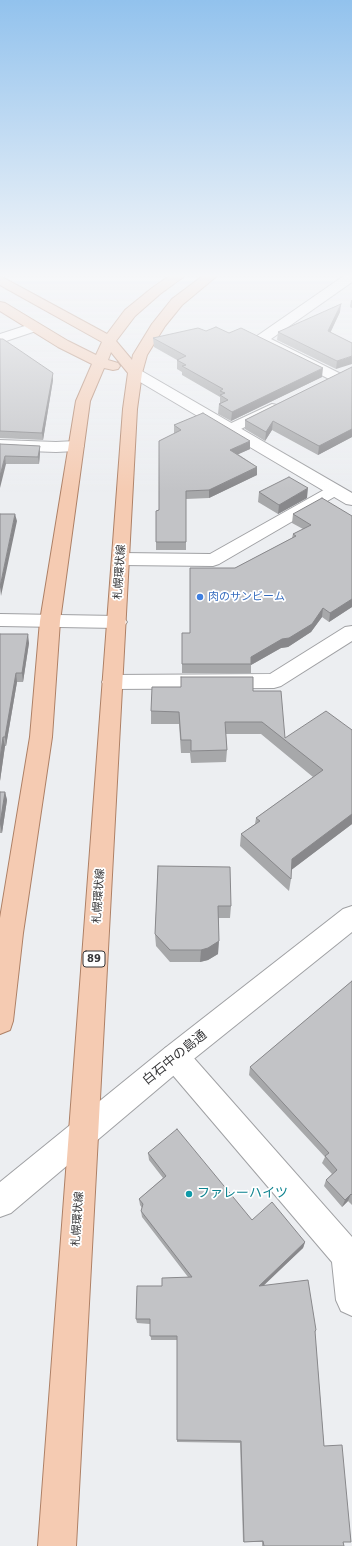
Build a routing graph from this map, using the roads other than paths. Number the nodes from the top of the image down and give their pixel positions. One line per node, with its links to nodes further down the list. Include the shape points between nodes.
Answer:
1 (71, 347): 6 (main road)
2 (106, 347): 6 (main road)
3 (115, 347): 7 (main road)
4 (145, 347): 7 (main road, 札幌環状線 / 89)
5 (280, 347): 8 (street, via 341,375)
6 (99, 362): 7 (main road); 12 (main road, via 83,401)
7 (135, 373): 10 (street); 16 (main road, 札幌環状線 / 89, via 130,409)
8 (322, 384)
9 (286, 401): 10 (street)
10 (230, 429): 14 (street)
11 (0, 445): 12 (street)
12 (76, 446): 18 (main road)
13 (352, 480): 14 (street)
14 (335, 490): 15 (street); 16 (street, via 213,560)
15 (352, 500)
16 (121, 559): 19 (main road, 札幌環状線 / 89)
17 (0, 620): 18 (street)
18 (50, 620): 19 (street); 23 (main road, via 41,737)
19 (116, 622): 21 (main road, 札幌環状線 / 89)
20 (352, 632): 21 (street, via 274,681)
21 (112, 682): 26 (main road, 札幌環状線 / 89)
22 (352, 917): 25 (street, 白石中の島通)
23 (5, 934): 24 (main road)
24 (0, 1021)
25 (175, 1057): 26 (street, 白石中の島通); 28 (street)
26 (83, 1134): 27 (street, 白石中の島通); 30 (main road, 札幌環状線 / 89)
27 (0, 1202)
28 (349, 1255): 29 (street)
29 (352, 1300)
30 (57, 1546)

